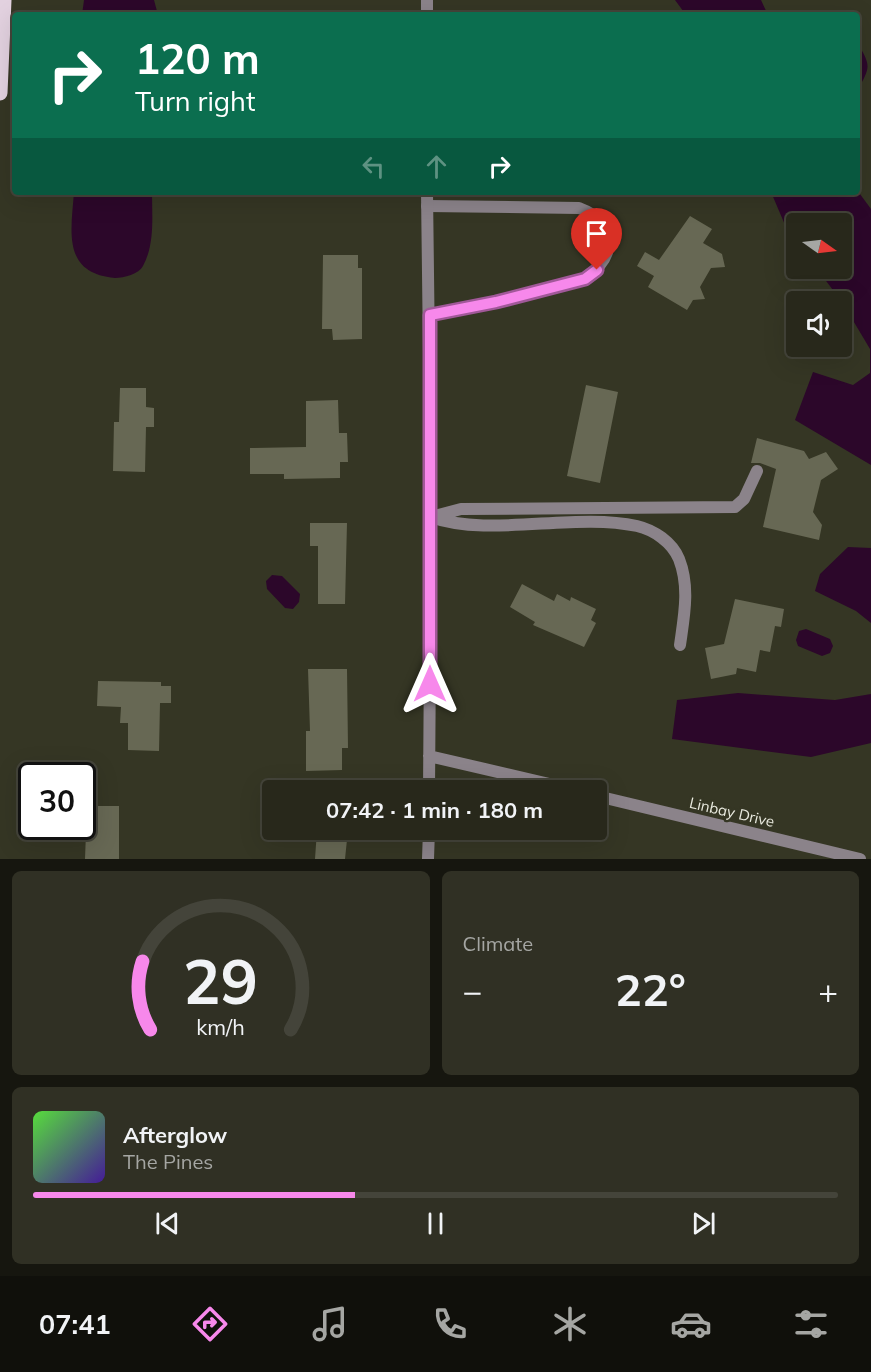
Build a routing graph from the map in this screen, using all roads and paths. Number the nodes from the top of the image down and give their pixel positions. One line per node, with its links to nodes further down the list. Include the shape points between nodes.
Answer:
1 (3, 0): 2 (main road)
2 (0, 93)
3 (427, 195): 4 (street)
4 (428, 206): 5 (street); 5 (street, via 579,208 604,222 609,244 605,259 585,279)
5 (430, 315): 7 (street)
6 (757, 471): 7 (street, via 744,499 735,507 461,508)
7 (431, 517): 8 (street, via 459,524 592,523 636,526 653,532 679,557 685,581); 9 (street)
8 (680, 645)
9 (429, 756): 10 (street); 11 (street)
10 (429, 780)
11 (532, 780)
12 (607, 798): 15 (street, Linbay Drive)
13 (429, 840): 14 (street)
14 (428, 859)
15 (860, 859)

